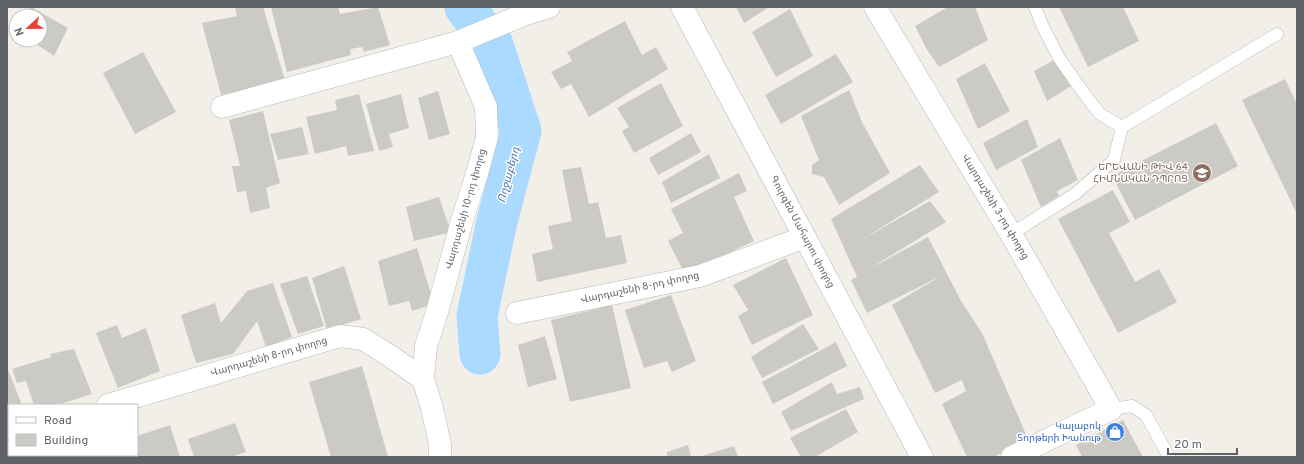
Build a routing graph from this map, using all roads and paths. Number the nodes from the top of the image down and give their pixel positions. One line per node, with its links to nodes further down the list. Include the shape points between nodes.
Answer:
1 (549, 7): 5 (street)
2 (682, 7): 11 (street, Գուրգեն Մահարու փողոց)
3 (875, 7): 10 (street, Վարդաշենի 3-րդ փողոց)
4 (1034, 7): 9 (lane, via 1056,52 1083,92 1100,114)
5 (518, 13): 7 (street)
6 (1277, 34): 9 (lane)
7 (462, 41): 8 (street); 13 (street, Վարդաշենի 10-րդ փողոց, via 486,107 487,137 426,346)
8 (222, 107)
9 (1122, 127): 10 (lane, via 1114,160 1075,194)
10 (1011, 234): 15 (street, Վարդաշենի 3-րդ փողոց)
11 (804, 237): 12 (street, Վարդաշենի 8-րդ փողոց, via 700,276); 17 (street, Գուրգեն Մահարու փողոց)
12 (517, 313)
13 (423, 379): 14 (street, Վարդաշենի 8-րդ փողոց, via 363,340 340,336); 16 (street, via 440,444)
14 (111, 404)
15 (1111, 409): 18 (street); 19 (lane, via 1132,406 1146,415)
16 (440, 457)
17 (922, 457)
18 (1012, 457)
19 (1169, 457)

